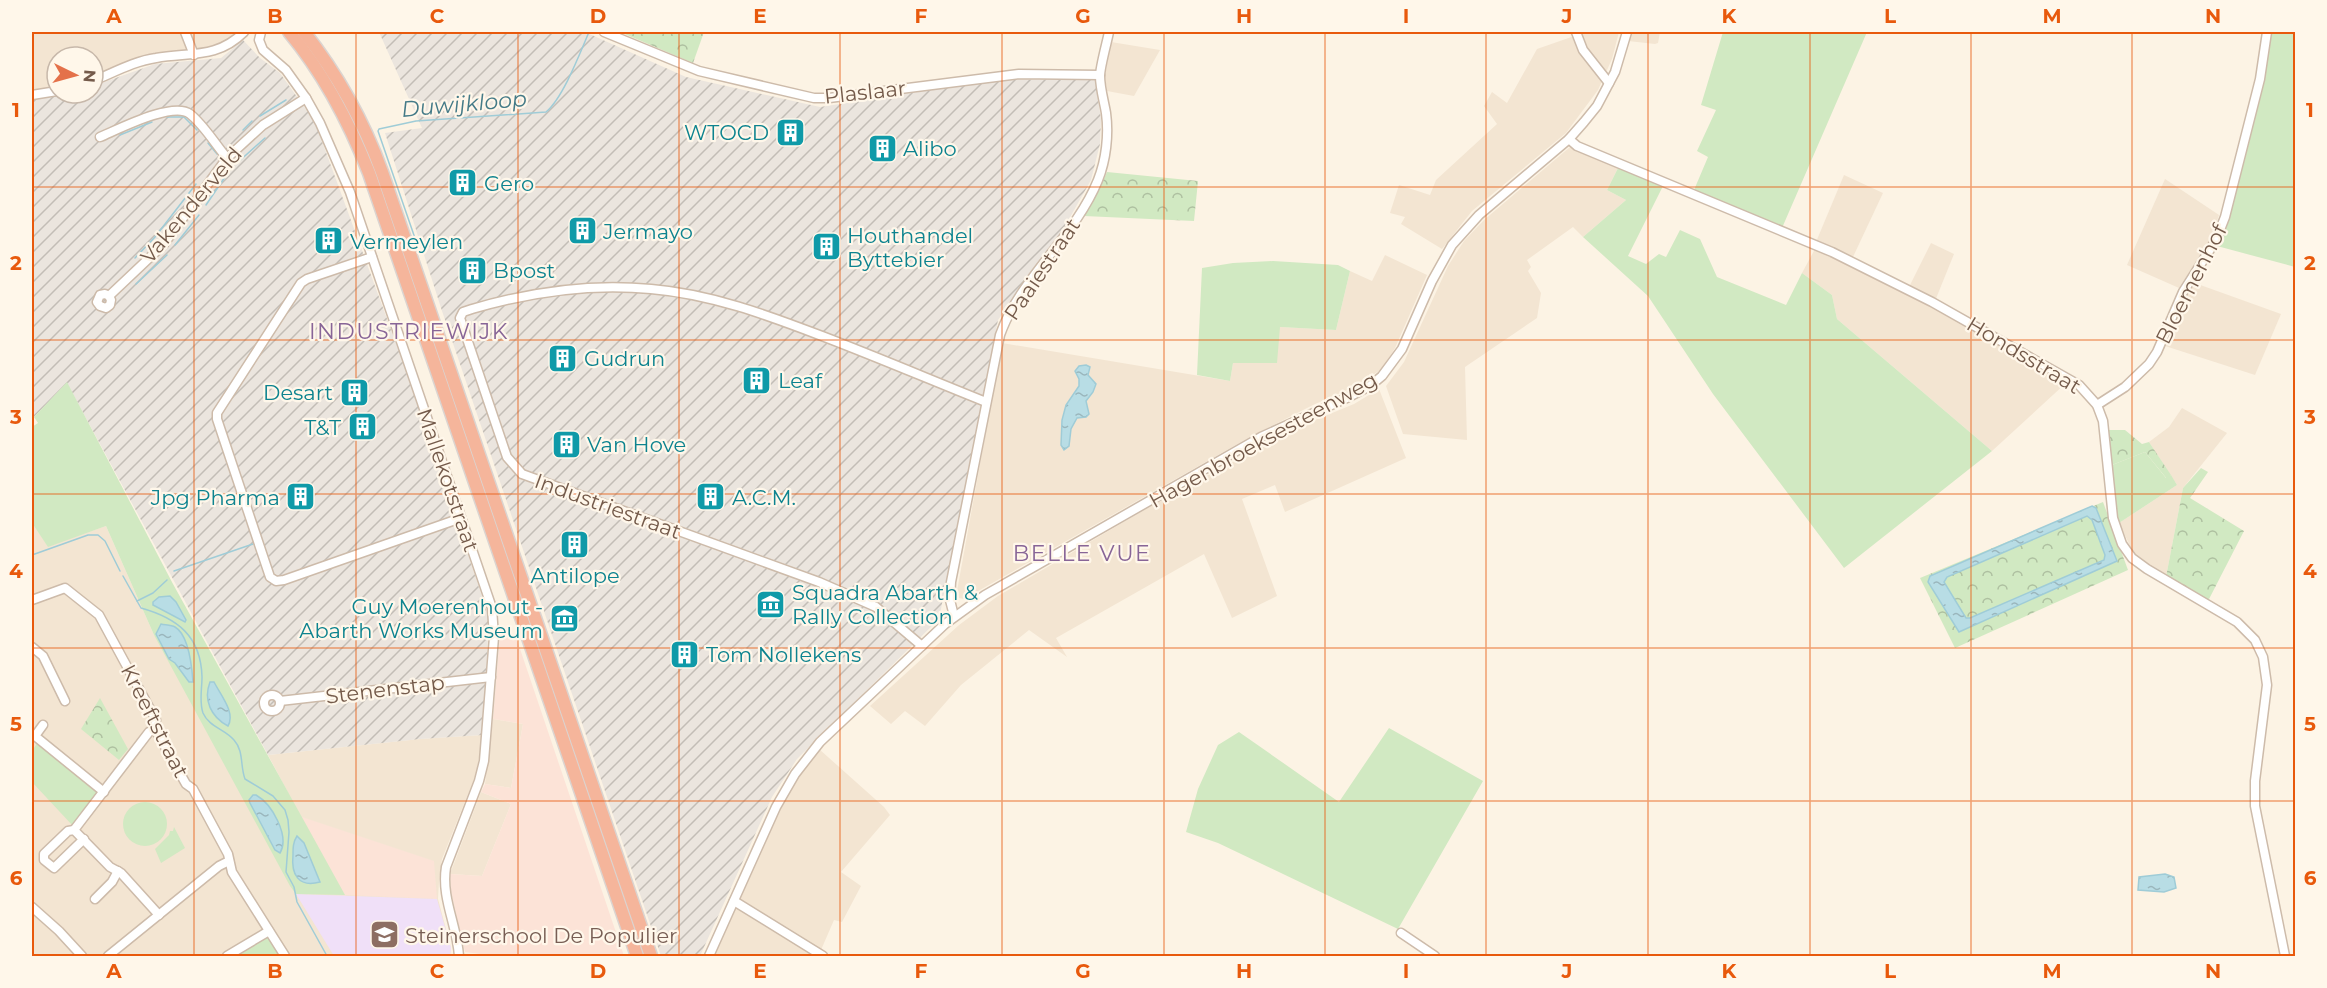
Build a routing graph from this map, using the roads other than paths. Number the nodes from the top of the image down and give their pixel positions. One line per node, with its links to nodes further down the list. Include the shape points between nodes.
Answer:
1 (185, 32): 11 (street)
2 (244, 32): 11 (street, via 218,50)
3 (261, 32): 15 (street, Mallekotstraat, via 263,50 286,70)
4 (289, 32): 50 (highway, via 333,94 369,174)
5 (304, 32): 51 (highway, via 346,92 372,144)
6 (604, 32): 12 (street, Plaslaar, via 699,71 814,98 1019,74)
7 (1109, 32): 12 (street, Paaiestraat)
8 (1576, 32): 14 (street, via 1583,50)
9 (1627, 32): 14 (street, Hagenbroeksesteenweg)
10 (2267, 32): 22 (street, Bloemenhof, via 2260,79 2216,240 2183,292 2149,364 2137,378)
11 (194, 55): 13 (street, via 145,60)
12 (1100, 75): 21 (street, Paaiestraat, via 1107,132 1098,179 1085,206 1004,323)
13 (105, 76)
14 (1609, 83): 17 (street, Hagenbroeksesteenweg, via 1597,106)
15 (306, 98): 18 (street, Vakenderveld, via 263,125); 19 (street, Mallekotstraat, via 350,192)
16 (100, 137): 18 (street, via 166,111 181,110 195,119)
17 (1569, 139): 22 (street, Hondsstraat, via 1577,146 1832,252 1932,302 2072,379); 25 (street, Hagenbroeksesteenweg, via 1479,215 1452,245 1402,349 1370,386 1261,437 1008,581)
18 (227, 158): 20 (street, Vakenderveld, via 165,244)
19 (372, 257): 23 (street, Mallekotstraat); 23 (street, via 301,283 216,419 270,577 276,581)
20 (109, 296)
21 (986, 402): 25 (street, Paaiestraat, via 951,582); 26 (street, Industriestraat, via 771,316 705,297 625,287 565,290 500,300 461,315 460,322 507,457 522,474 819,582 876,607)
22 (2097, 405): 55 (street, Hondsstraat, via 2105,430 2113,518 2122,544 2147,569 2237,622 2255,640 2263,657 2268,685 2255,806)
23 (461, 518): 28 (street, Mallekotstraat, via 492,608 495,637)
24 (32, 600): 32 (street, Kreeftstraat, via 65,588 99,615 156,720)
25 (954, 616): 26 (street, Hagenbroeksesteenweg)
26 (922, 646): 40 (street, Hagenbroeksesteenweg, via 820,742 795,774)
27 (32, 647): 29 (street, via 43,656)
28 (491, 677): 30 (street, Stenenstap); 49 (street, Mallekotstraat, via 484,761 444,879)
29 (65, 701)
30 (280, 701)
31 (43, 725): 33 (street)
32 (155, 729): 34 (street); 37 (street, Kreeftstraat, via 186,784 194,789)
33 (33, 738): 34 (street)
34 (104, 792): 35 (street)
35 (74, 830): 36 (street); 36 (street, via 44,854 44,860 54,868)
36 (84, 839): 38 (street)
37 (229, 861): 42 (street); 43 (street, Kreeftstraat)
38 (118, 871): 39 (street); 42 (street)
39 (95, 899)
40 (734, 902): 52 (street, Hagenbroeksesteenweg); 53 (street)
41 (32, 907): 45 (street)
42 (159, 915): 46 (street)
43 (269, 931): 47 (street); 48 (street, Kreeftstraat)
44 (1401, 933): 54 (street)
45 (82, 957)
46 (108, 957)
47 (227, 957)
48 (285, 957)
49 (459, 957)
50 (637, 957)
51 (651, 957)
52 (709, 957)
53 (823, 957)
54 (1435, 957)
55 (2284, 957)

